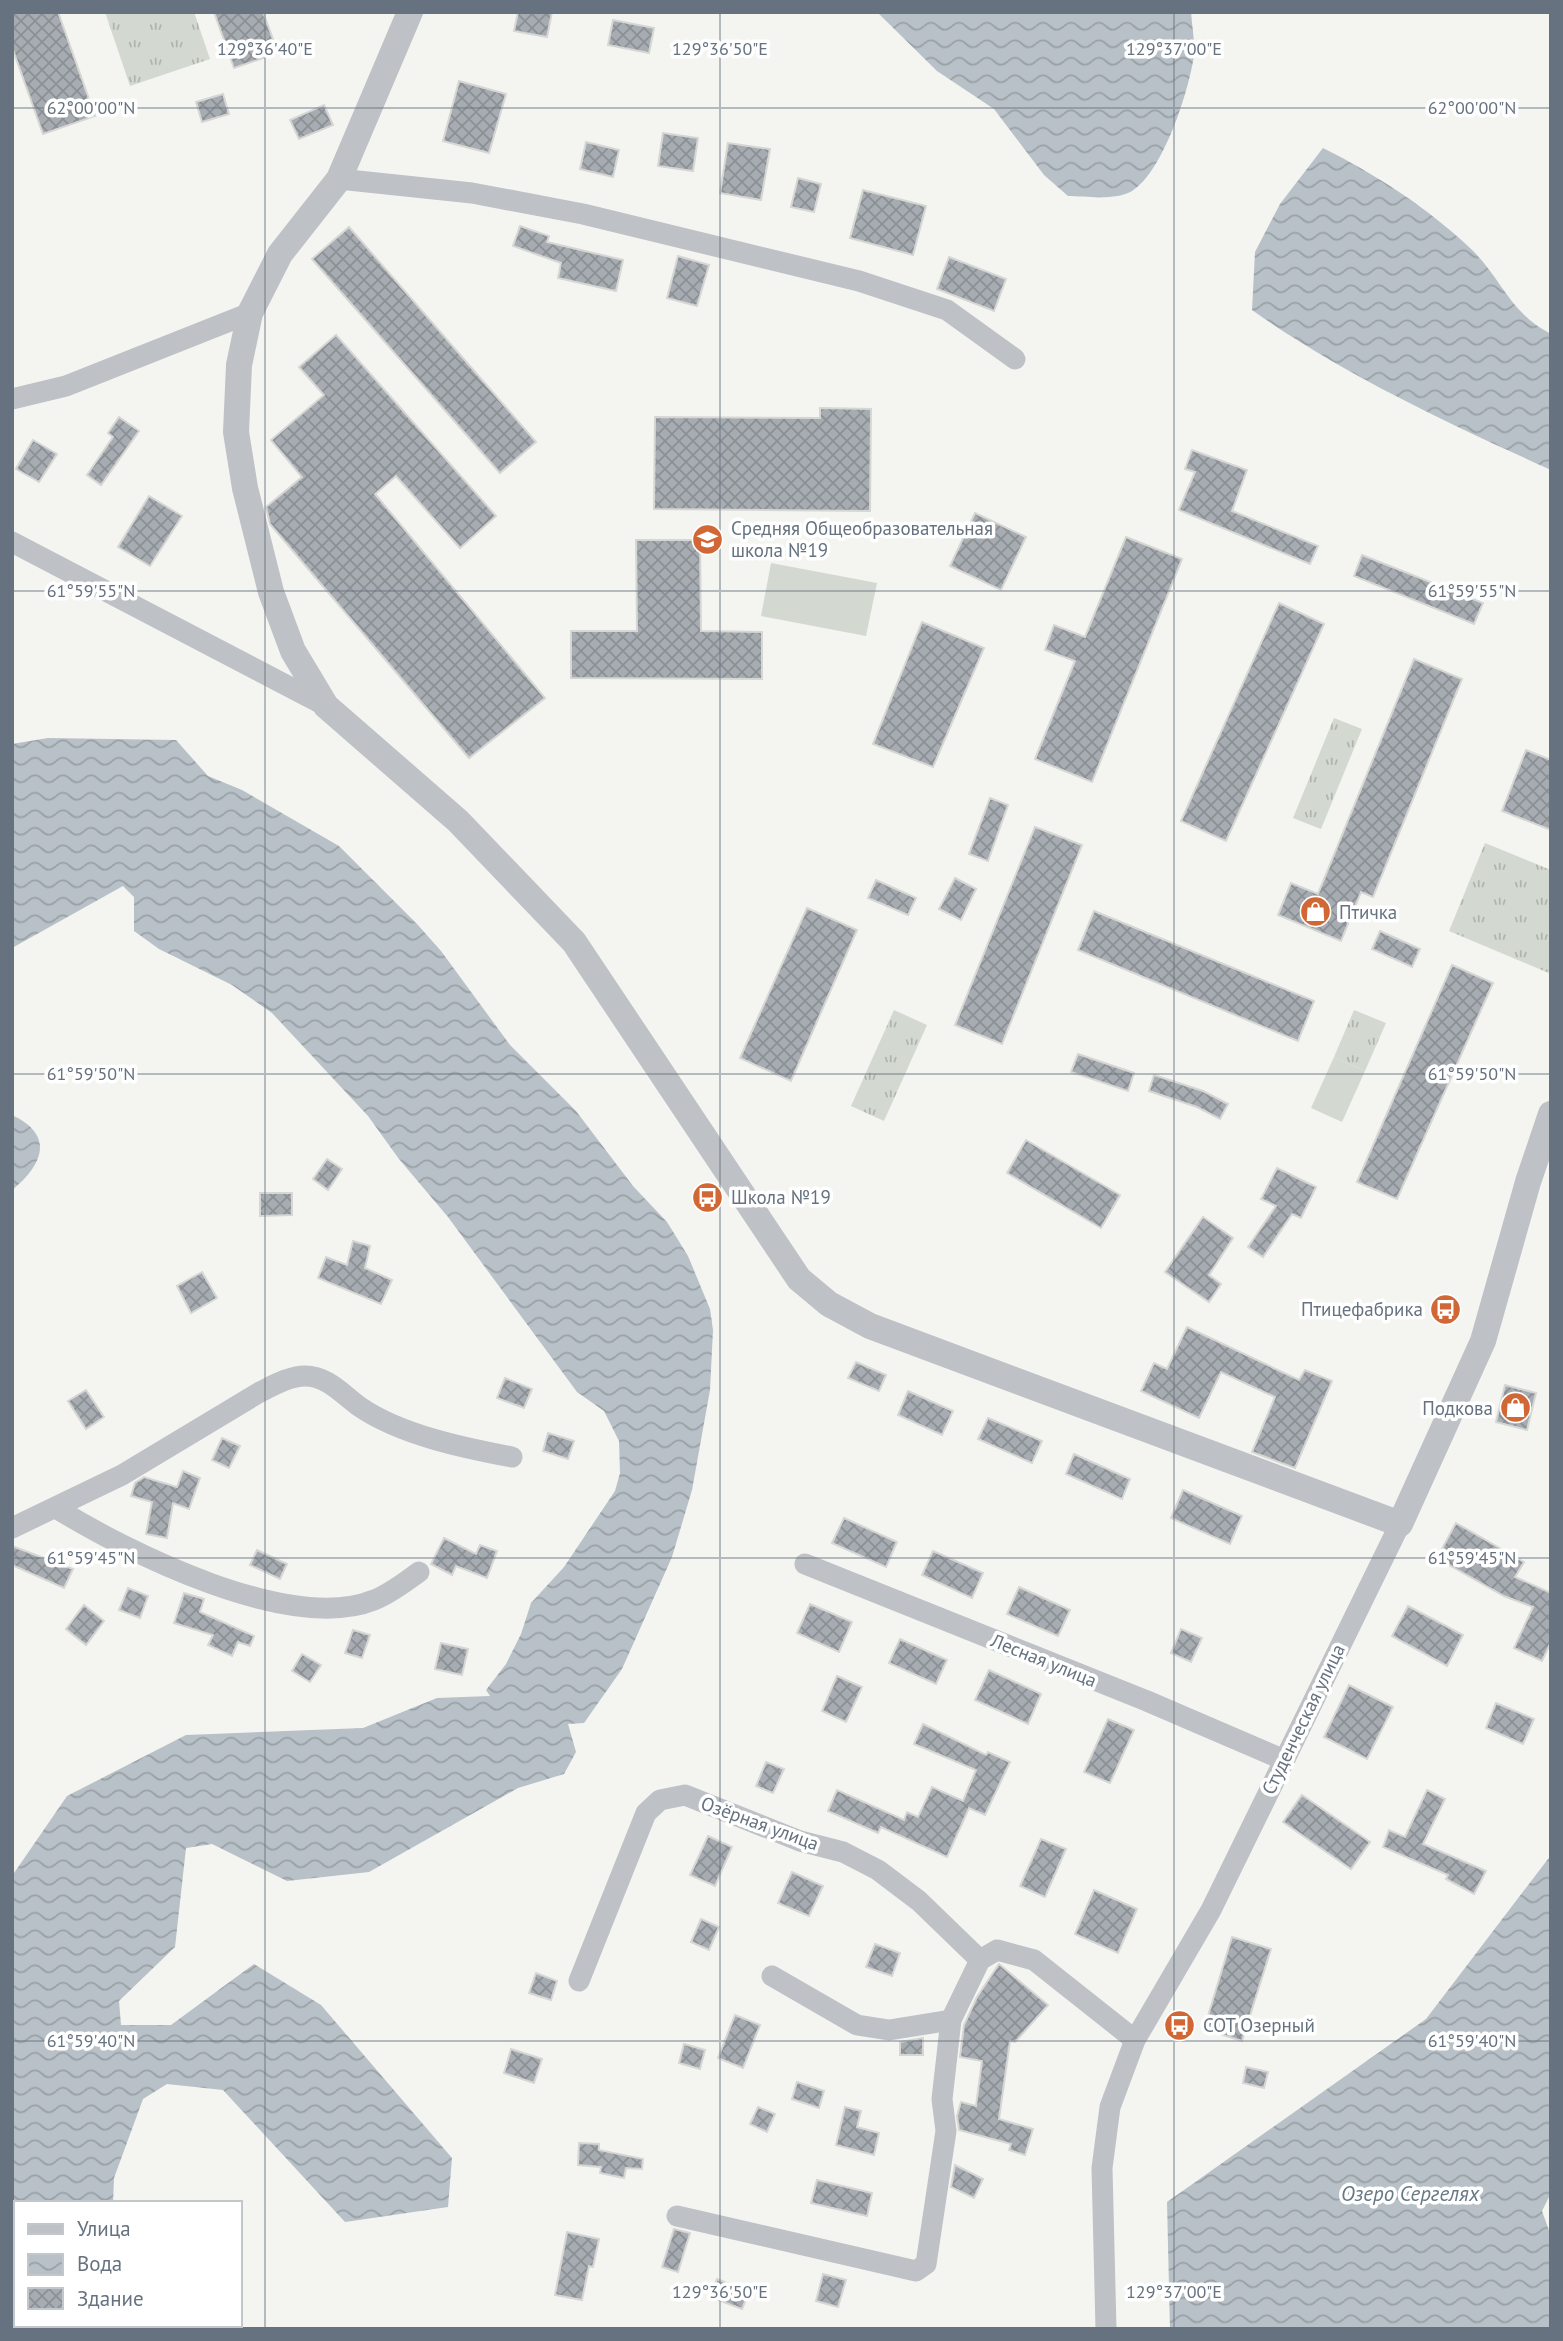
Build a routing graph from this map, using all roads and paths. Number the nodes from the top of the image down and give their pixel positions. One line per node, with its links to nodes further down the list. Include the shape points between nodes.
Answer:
1 (410, 12): 2 (street)
2 (339, 179): 3 (street, via 280,254); 4 (street, via 472,193 559,209 859,281 947,310)
3 (250, 313): 5 (street, via 78,382); 7 (street, via 239,365 236,432 245,488 275,604 293,651)
4 (1015, 359)
5 (12, 399)
6 (12, 542): 7 (street)
7 (326, 706): 11 (street, via 458,821 574,942 799,1279 829,1304 870,1326)
8 (1551, 1114): 11 (street, Студенческая улица, via 1483,1341)
9 (512, 1457): 10 (street, via 425,1437 362,1408 327,1381 305,1376 260,1392 122,1475)
10 (56, 1508): 12 (street); 14 (street, via 104,1538 226,1590 307,1606 373,1601)
11 (1400, 1524): 15 (street, Студенческая улица)
12 (12, 1528)
13 (805, 1564): 15 (street, Лесная улица)
14 (419, 1572)
15 (1282, 1759): 20 (street, Студенческая улица, via 1211,1910)
16 (979, 1960): 18 (street, Озёрная улица, via 919,1901 878,1870 843,1852 800,1841 685,1795 660,1800 646,1813); 19 (street); 20 (street, via 997,1950 1034,1960)
17 (772, 1976): 19 (street, via 857,2025 889,2030)
18 (579, 1980)
19 (951, 2020): 21 (street, via 942,2098 946,2131 926,2264 916,2271)
20 (1135, 2040): 22 (street, Студенческая улица, via 1110,2106 1102,2168)
21 (677, 2217)
22 (1105, 2329)

